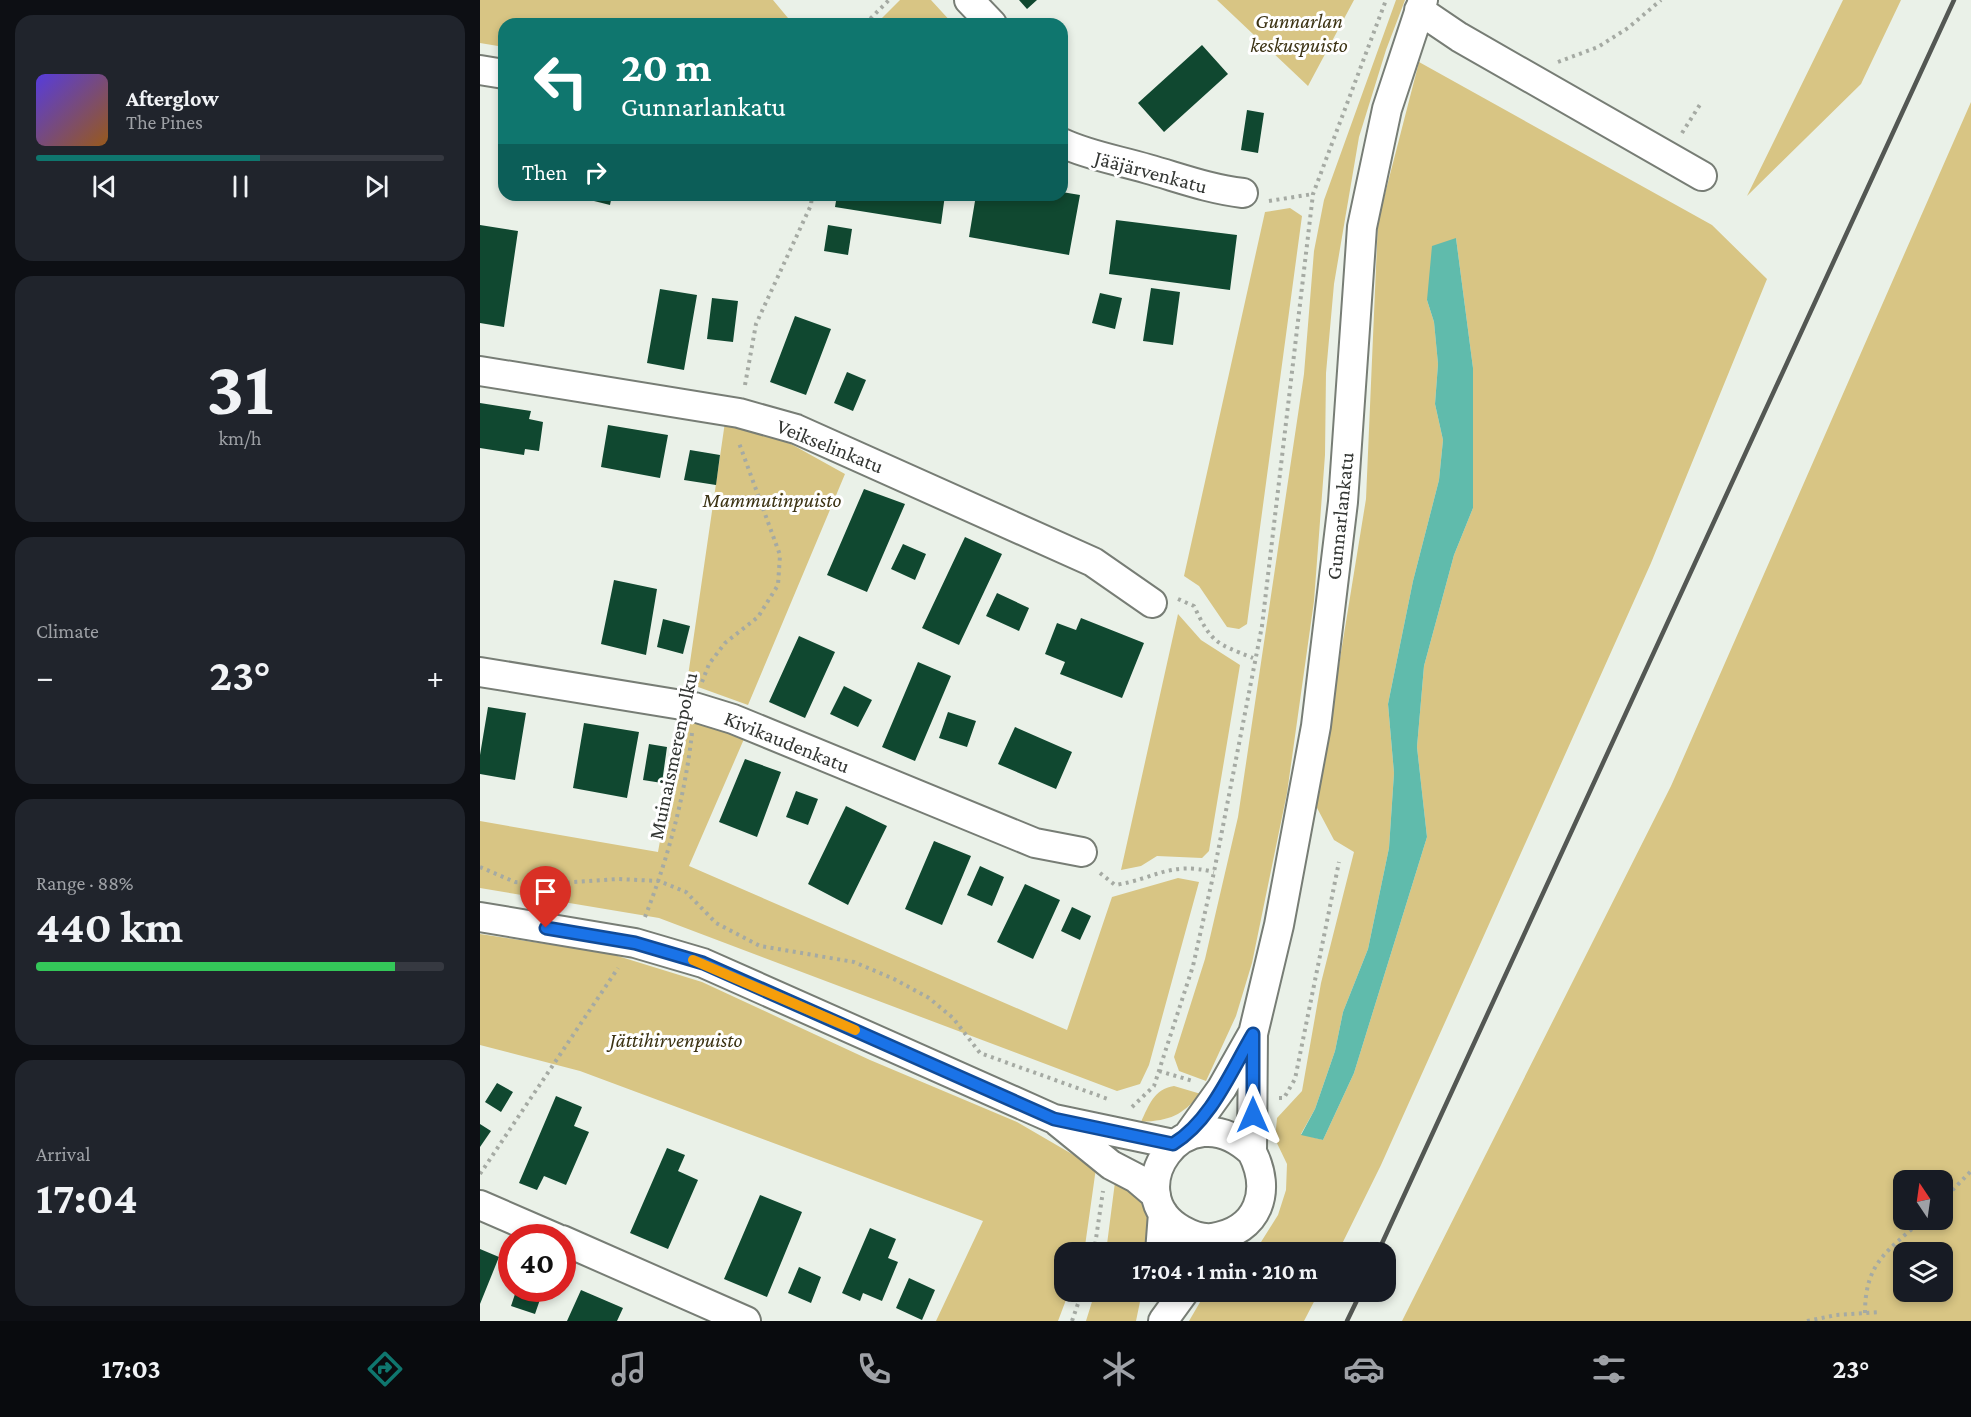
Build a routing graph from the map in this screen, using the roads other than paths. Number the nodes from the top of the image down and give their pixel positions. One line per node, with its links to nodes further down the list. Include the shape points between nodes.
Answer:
1 (969, 0): 3 (street)
2 (1421, 5): 7 (street, via 1524,74); 14 (street, Gunnarlankatu, via 1387,109 1362,227 1343,502 1316,726 1279,925)
3 (986, 18)
4 (480, 70): 5 (street)
5 (498, 73)
6 (1068, 146): 8 (street, Jääjärvenkatu, via 1087,155 1189,183)
7 (1702, 176)
8 (1243, 193)
9 (480, 371): 10 (street, Veikselinkatu, via 739,413 796,429 1093,562)
10 (1152, 603)
11 (480, 672): 12 (street, Kivikaudenkatu, via 694,707 733,719 1035,843)
12 (1082, 852)
13 (480, 917): 15 (street, via 635,943 703,963)
14 (1253, 1034): 16 (street, Gunnarlankatu, via 1222,1088); 17 (street, Gunnarlankatu)
15 (1054, 1119): 16 (street); 18 (street, via 1111,1165 1136,1178)
16 (1181, 1139): 17 (street, via 1207,1131 1224,1133); 18 (street, via 1162,1159)
17 (1252, 1152): 23 (street, via 1263,1184 1260,1201 1252,1216)
18 (1159, 1204): 21 (street); 22 (street, via 1175,1226)
19 (480, 1205): 20 (street)
20 (524, 1224)
21 (1160, 1242)
22 (1215, 1242)
23 (1222, 1242)
24 (576, 1246): 27 (street)
25 (1156, 1302): 28 (street)
26 (1177, 1302): 29 (street)
27 (747, 1321)
28 (1155, 1321)
29 (1163, 1321)

